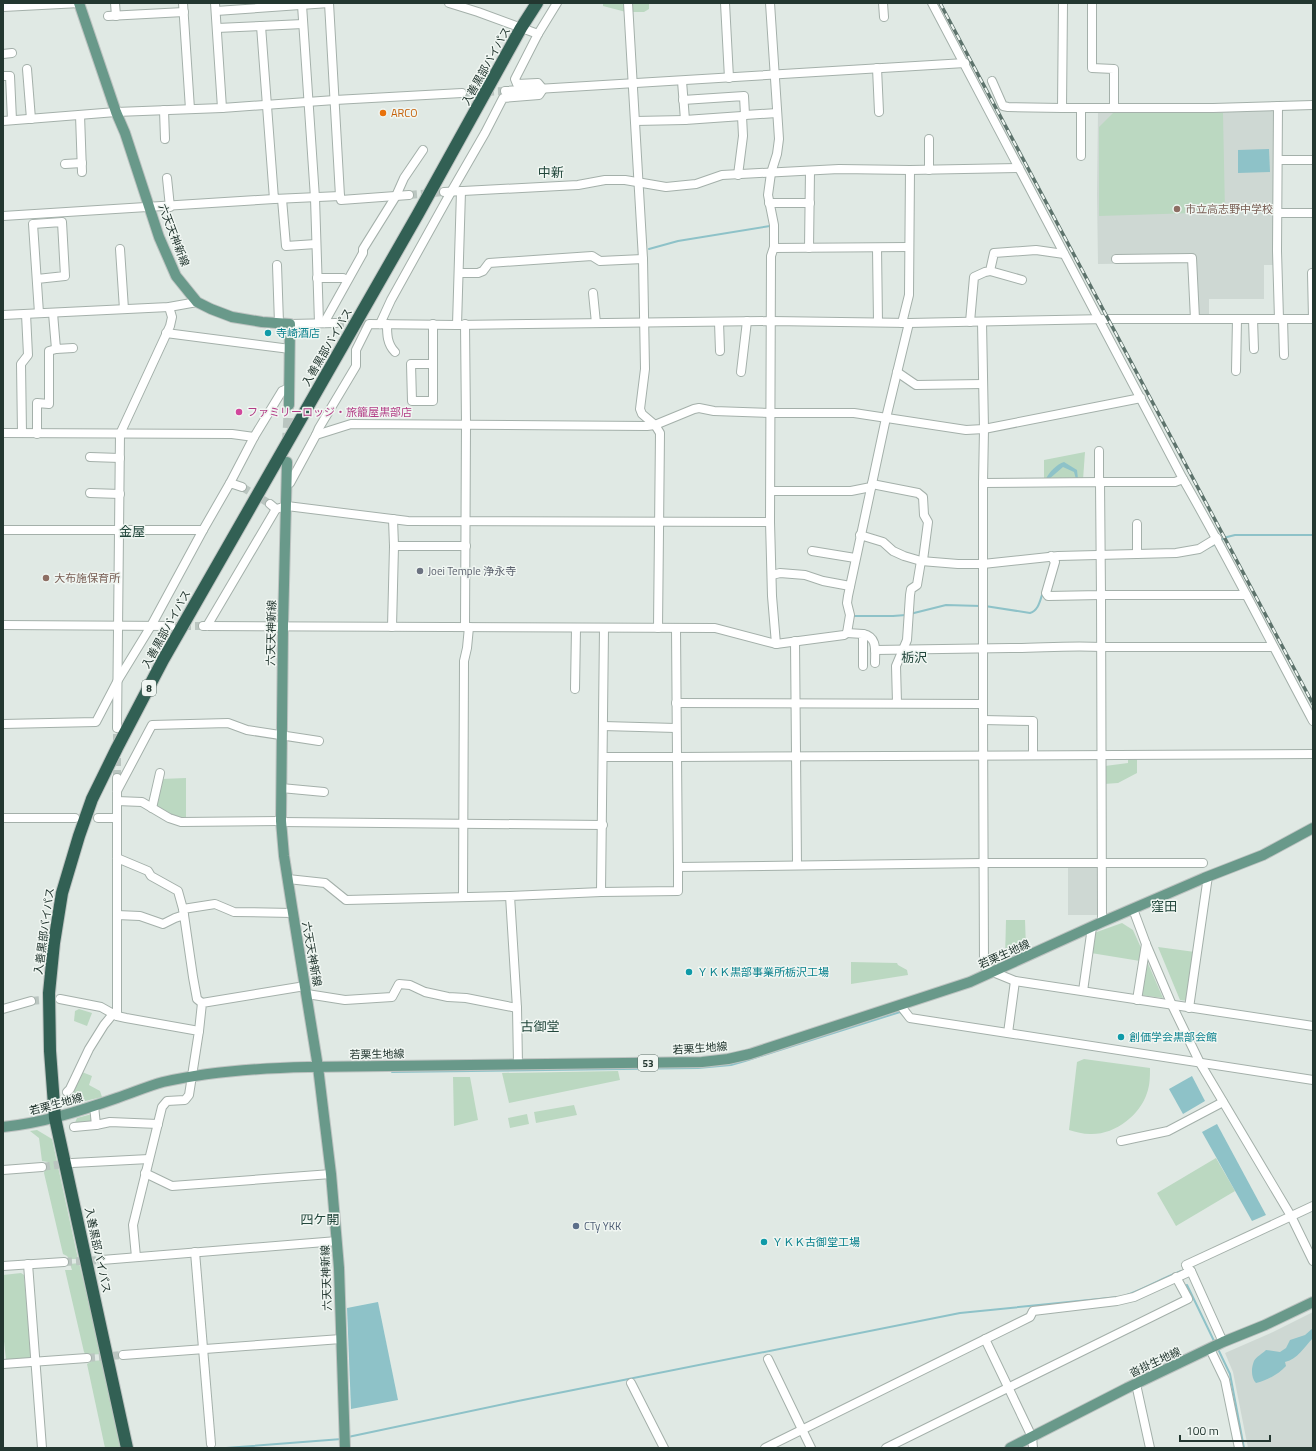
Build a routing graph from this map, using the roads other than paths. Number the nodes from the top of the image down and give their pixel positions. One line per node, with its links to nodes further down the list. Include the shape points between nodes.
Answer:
1 (79, 3): 16 (street); 51 (main road, 六天天神新線)
2 (115, 3): 18 (street, via 112,16)
3 (183, 3): 18 (street)
4 (329, 3): 15 (street); 39 (street)
5 (449, 3): 23 (street)
6 (537, 3): 23 (highway, 入善黒部バイパス / 8)
7 (557, 3): 24 (street)
8 (628, 3): 35 (street)
9 (725, 3): 32 (street)
10 (770, 3): 30 (street)
11 (883, 3): 19 (street)
12 (932, 3): 27 (street)
13 (1062, 3): 46 (street)
14 (1092, 3): 48 (street, via 1092,68 1114,69)
15 (302, 5): 17 (street); 20 (street)
16 (3, 7)
17 (216, 7): 22 (street)
18 (184, 12): 49 (street)
19 (884, 17)
20 (303, 24): 21 (street); 41 (street)
21 (261, 26): 22 (street); 42 (street)
22 (217, 28): 45 (street)
23 (521, 28): 24 (street); 306 (highway, 入善黒部バイパス / 8, via 426,201 163,660 92,799 62,893 54,943 49,993)
24 (538, 34): 36 (street, via 514,79 516,84 538,83)
25 (12, 53): 26 (street)
26 (3, 54)
27 (965, 63): 28 (street); 69 (street)
28 (877, 68): 30 (street); 52 (street)
29 (27, 69): 56 (street)
30 (775, 75): 32 (street); 53 (street)
31 (3, 76): 57 (street, via 10,76)
32 (729, 78): 33 (street)
33 (682, 81): 35 (street); 40 (street)
34 (992, 81): 46 (street, via 1003,106)
35 (632, 84): 36 (street); 60 (street)
36 (543, 89): 37 (street); 79 (street, via 539,95 503,98 485,133)
37 (505, 91)
38 (462, 94): 39 (street)
39 (335, 100): 41 (street); 81 (street)
40 (683, 100): 55 (street, via 744,96); 58 (street)
41 (308, 102): 42 (street); 83 (street)
42 (267, 104): 45 (street); 84 (street)
43 (1313, 105): 44 (street)
44 (1278, 106): 48 (street); 65 (street)
45 (222, 108): 49 (street)
46 (1062, 108): 47 (street)
47 (1081, 108): 48 (street); 64 (street)
48 (1114, 108)
49 (190, 109): 50 (street)
50 (164, 110): 51 (street); 61 (street)
51 (116, 112): 54 (street); 88 (main road, 六天天神新線)
52 (879, 112)
53 (777, 113): 55 (street); 74 (street, via 779,139)
54 (80, 115): 56 (street); 67 (street)
55 (744, 116): 58 (street); 75 (street)
56 (31, 119): 57 (street)
57 (12, 120): 59 (street)
58 (685, 120): 60 (street)
59 (3, 121)
60 (635, 121): 77 (street)
61 (165, 139)
62 (929, 139): 71 (street)
63 (423, 150): 82 (street, via 404,178)
64 (1081, 156)
65 (1278, 160): 66 (street); 89 (street)
66 (1313, 160)
67 (82, 163): 68 (street); 73 (street)
68 (65, 164)
69 (1019, 168): 71 (street); 98 (street)
70 (910, 170): 71 (street); 72 (street); 96 (street)
71 (930, 170)
72 (810, 171): 74 (street); 86 (street)
73 (82, 172)
74 (771, 173): 75 (street); 85 (street, via 768,195)
75 (738, 175): 77 (street, via 722,175 696,184 666,187)
76 (167, 178): 87 (street)
77 (639, 184): 78 (street, via 625,180 605,180 578,185); 99 (street)
78 (461, 191): 79 (street); 103 (street)
79 (447, 192): 136 (street, via 391,300)
80 (409, 195): 82 (street)
81 (340, 196): 82 (street, via 341,200); 83 (street)
82 (396, 196): 134 (street)
83 (315, 198): 84 (street); 92 (street)
84 (278, 199): 87 (street); 92 (street, via 286,246)
85 (770, 203): 86 (street); 93 (street, via 774,224)
86 (810, 203): 94 (street)
87 (170, 207): 88 (street)
88 (150, 208): 91 (street); 110 (main road, 六天天神新線, via 176,276)
89 (1277, 213): 90 (street); 120 (street)
90 (1313, 213)
91 (3, 216)
92 (316, 244): 105 (street)
93 (774, 248): 94 (street); 124 (street, via 771,256)
94 (809, 248): 95 (street)
95 (877, 248): 96 (street); 127 (street)
96 (910, 248): 132 (street)
97 (120, 249): 112 (street)
98 (1064, 254): 102 (street, via 1036,250 994,253); 122 (street)
99 (643, 259): 103 (street, via 600,260 592,256 490,263 478,273); 125 (street)
100 (1116, 259): 117 (street, via 1192,258)
101 (277, 265): 130 (street)
102 (990, 271): 108 (street); 128 (street, via 974,277)
103 (459, 273): 138 (street)
104 (1312, 273): 121 (street)
105 (317, 278): 106 (street); 134 (street)
106 (343, 278)
107 (37, 279): 107 (street, via 33,224 62,222 65,276); 113 (street)
108 (1022, 280)
109 (593, 293): 131 (street)
110 (197, 302): 111 (street); 130 (main road, 六天天神新線, via 210,310 232,317)
111 (169, 307): 112 (street); 139 (street, via 172,317)
112 (124, 309): 114 (street)
113 (39, 313): 114 (street); 115 (street)
114 (53, 313): 142 (street)
115 (26, 314): 116 (street); 161 (street, via 28,355 21,364)
116 (3, 315)
117 (1195, 319): 118 (street); 122 (street)
118 (1237, 319): 119 (street); 148 (street)
119 (1253, 319): 120 (street); 143 (street)
120 (1281, 319): 121 (street); 146 (street)
121 (1313, 319)
122 (1099, 320): 129 (street); 153 (street)
123 (747, 321): 124 (street); 126 (street); 149 (street)
124 (772, 321): 127 (street); 155 (street)
125 (645, 322): 126 (street); 131 (street); 158 (street, via 645,368 640,409)
126 (718, 322): 144 (street)
127 (878, 322): 132 (street)
128 (970, 322): 129 (street); 132 (street)
129 (982, 322): 151 (street)
130 (278, 323): 133 (main road, 六天天神新線)
131 (596, 323): 138 (street)
132 (906, 323): 150 (street)
133 (290, 324): 134 (street); 141 (main road)
134 (321, 324): 135 (street)
135 (336, 324)
136 (384, 324): 137 (street); 145 (street, via 389,344); 164 (street, via 369,324 356,350 356,366)
137 (433, 324): 138 (street); 147 (street)
138 (461, 324): 157 (street)
139 (166, 333): 141 (street); 163 (street)
140 (73, 348): 142 (street)
141 (290, 348): 152 (main road)
142 (56, 349): 162 (street, via 49,351 49,404 37,403)
143 (1254, 349)
144 (720, 350)
145 (395, 352)
146 (1284, 355)
147 (433, 364): 147 (street, via 433,401 412,401 411,364)
148 (1236, 371)
149 (741, 372)
150 (897, 372): 151 (street, via 916,385); 156 (street)
151 (983, 384): 159 (street)
152 (289, 388): 154 (main road); 165 (street, via 282,391)
153 (1141, 398): 159 (street); 170 (street)
154 (289, 405)
155 (770, 413): 156 (street, via 854,412); 158 (street, via 699,408); 177 (street)
156 (886, 418): 159 (street, via 966,430); 175 (street)
157 (466, 424): 158 (street); 164 (street, via 351,424); 182 (street)
158 (655, 425): 183 (street, via 660,433)
159 (984, 429): 173 (street)
160 (3, 433): 161 (street)
161 (22, 434): 162 (street)
162 (37, 434): 163 (street)
163 (120, 434): 165 (street); 168 (street)
164 (316, 435): 172 (street, via 290,483)
165 (254, 436): 174 (street)
166 (1099, 451): 171 (street)
167 (90, 457): 168 (street)
168 (120, 458): 179 (street)
169 (287, 462): 172 (main road, 六天天神新線)
170 (1183, 479): 171 (street, via 1175,482); 190 (street)
171 (1100, 482): 173 (street); 194 (street)
172 (286, 483): 180 (main road, 六天天神新線)
173 (983, 483): 199 (street)
174 (230, 484): 176 (street); 188 (street)
175 (871, 486): 177 (street, via 851,491); 189 (street); 198 (street, via 918,493 923,497 924,515 928,522)
176 (242, 487)
177 (771, 491): 184 (street)
178 (90, 493): 179 (street)
179 (120, 494): 187 (street)
180 (287, 506): 181 (street); 208 (main road, 六天天神新線); 208 (street, via 273,506 205,626)
181 (393, 519): 182 (street); 191 (street)
182 (466, 522): 183 (street); 192 (street)
183 (658, 522): 184 (street); 213 (street)
184 (770, 522): 200 (street)
185 (1137, 524): 195 (street)
186 (3, 530): 187 (street)
187 (120, 530): 188 (street); 205 (street)
188 (203, 530): 206 (street)
189 (860, 535): 197 (street); 198 (street, via 883,542 904,556)
190 (1217, 538): 195 (street, via 1199,549 1176,554); 203 (street)
191 (394, 546): 192 (street); 209 (street)
192 (466, 546): 210 (street)
193 (812, 551): 197 (street)
194 (1101, 554): 195 (street); 196 (street); 202 (street)
195 (1137, 554)
196 (1051, 556): 199 (street); 202 (street, via 1055,562 1046,593 1048,596)
197 (855, 558): 201 (street)
198 (922, 560): 199 (street); 221 (street, via 917,585 910,589)
199 (983, 564): 222 (street)
200 (772, 575): 201 (street, via 804,575); 218 (street)
201 (850, 586): 215 (street)
202 (1101, 595): 203 (street); 219 (street)
203 (1246, 595): 220 (street)
204 (3, 625): 205 (street)
205 (119, 626): 206 (street); 226 (street)
206 (151, 626): 207 (street); 226 (street)
207 (171, 626)
208 (283, 626): 209 (street); 238 (main road, 六天天神新線)
209 (392, 627): 210 (street)
210 (467, 627): 211 (street); 259 (street, via 464,661)
211 (576, 628): 212 (street); 227 (street)
212 (604, 628): 213 (street); 235 (street)
213 (658, 628): 214 (street)
214 (676, 628): 218 (street, via 715,628); 228 (street)
215 (847, 633): 216 (street); 217 (street)
216 (863, 634): 223 (street, via 873,639); 225 (street)
217 (795, 641): 218 (street); 229 (street)
218 (776, 644)
219 (1102, 647): 220 (street); 222 (street, via 1079,645); 243 (street)
220 (1273, 647): 233 (street)
221 (903, 649): 222 (street); 223 (street); 230 (street, via 896,666)
222 (983, 649): 231 (street)
223 (875, 650): 224 (street)
224 (875, 663)
225 (863, 666)
226 (118, 680): 234 (street, via 96,722); 236 (street)
227 (575, 689)
228 (676, 703): 229 (street); 237 (street)
229 (794, 703): 230 (street); 246 (street)
230 (897, 703): 231 (street)
231 (983, 704): 232 (street)
232 (982, 720): 241 (street); 242 (street, via 1033,721)
233 (1313, 721)
234 (3, 724)
235 (603, 726): 237 (street); 244 (street)
236 (118, 728)
237 (676, 728): 245 (street)
238 (282, 735): 239 (street); 249 (main road, 六天天神新線); 250 (street, via 247,730 228,723 152,725)
239 (319, 741)
240 (1313, 754): 243 (street)
241 (983, 755): 242 (street); 246 (street); 264 (street)
242 (1034, 755): 243 (street)
243 (1102, 755): 263 (street)
244 (603, 757): 245 (street); 260 (street)
245 (677, 757): 246 (street); 267 (street)
246 (795, 757): 266 (street)
247 (160, 773): 253 (street)
248 (117, 778): 250 (street)
249 (281, 788): 251 (street); 258 (main road, 六天天神新線)
250 (117, 791): 252 (street)
251 (324, 792)
252 (117, 801): 253 (street, via 142,802); 257 (street)
253 (152, 808): 258 (street, via 181,822)
254 (3, 818): 255 (street)
255 (75, 818)
256 (98, 818): 257 (street)
257 (117, 818): 262 (street)
258 (281, 822): 259 (street); 269 (main road, 六天天神新線)
259 (464, 823): 260 (street); 271 (street)
260 (603, 825): 270 (street)
261 (1313, 828): 268 (main road, 若栗生地線 / 53, via 1263,855)
262 (117, 858): 274 (street, via 148,871 151,876 178,891); 276 (street)
263 (1101, 862): 264 (street); 265 (street); 277 (street)
264 (984, 863): 266 (street); 280 (street, via 984,966)
265 (1203, 863)
266 (797, 865): 267 (street)
267 (678, 867): 270 (street, via 678,891)
268 (1208, 876): 273 (main road, 若栗生地線 / 53); 291 (street)
269 (288, 879): 271 (street, via 325,883 346,900); 275 (main road, 六天天神新線)
270 (601, 892): 272 (street)
271 (463, 896): 272 (street)
272 (510, 896): 290 (street)
273 (1133, 909): 277 (main road, 若栗生地線 / 53); 279 (street)
274 (183, 912): 275 (street, via 216,904 234,912); 276 (street, via 163,924 140,916); 287 (street, via 197,999)
275 (293, 913): 282 (main road, 六天天神新線)
276 (117, 915): 293 (street)
277 (1102, 922): 278 (main road, 若栗生地線 / 53)
278 (1092, 927): 280 (main road, 若栗生地線 / 53); 283 (street)
279 (1146, 944): 285 (street); 289 (street)
280 (993, 972): 281 (street); 288 (main road, 若栗生地線 / 53)
281 (1015, 981): 283 (street); 296 (street)
282 (306, 990): 287 (street); 290 (street, via 345,1000 392,997 399,984 448,997); 299 (main road, 六天天神新線)
283 (1083, 991): 285 (street)
284 (60, 999): 293 (street, via 101,1007)
285 (1137, 1000): 289 (street)
286 (30, 1001): 292 (street)
287 (202, 1003): 295 (street)
288 (900, 1005): 296 (street, via 910,1018); 298 (main road, 若栗生地線 / 53, via 757,1052 728,1059 702,1062)
289 (1172, 1005): 291 (street); 297 (street)
290 (517, 1008): 298 (street)
291 (1189, 1008): 294 (street)
292 (3, 1009)
293 (115, 1015): 295 (street); 303 (street, via 104,1025 92,1043)
294 (1313, 1026)
295 (199, 1031): 300 (street)
296 (1008, 1034): 297 (street)
297 (1200, 1063): 302 (street); 304 (street)
298 (518, 1064): 299 (main road, 若栗生地線 / 53)
299 (318, 1067): 300 (main road, 若栗生地線 / 53, via 260,1068); 317 (main road, 六天天神新線)
300 (192, 1077): 305 (main road, 若栗生地線 / 53, via 162,1082); 307 (street, via 185,1100 167,1101 162,1107)
301 (1313, 1077): 302 (street)
302 (1313, 1080)
303 (67, 1092)
304 (1223, 1102): 311 (street, via 1168,1131); 319 (street)
305 (94, 1106): 306 (main road, 若栗生地線 / 53); 308 (street)
306 (55, 1118): 309 (main road, 若栗生地線 / 53); 348 (highway, 入善黒部バイパス / 8)
307 (158, 1124): 308 (street, via 110,1122); 312 (street)
308 (96, 1125): 310 (street)
309 (3, 1127)
310 (74, 1127)
311 (1121, 1141)
312 (149, 1159): 313 (street); 316 (street)
313 (72, 1163)
314 (42, 1167): 315 (street)
315 (3, 1170)
316 (145, 1173): 317 (street, via 172,1186); 322 (street, via 133,1225)
317 (331, 1174): 320 (main road, 六天天神新線)
318 (1313, 1206): 319 (street)
319 (1291, 1216): 324 (street); 328 (street)
320 (337, 1241): 321 (street); 331 (main road, 六天天神新線)
321 (195, 1252): 322 (street); 334 (street)
322 (136, 1257): 323 (street)
323 (102, 1260)
324 (1313, 1261)
325 (64, 1262): 326 (street)
326 (28, 1264): 327 (street); 339 (street)
327 (3, 1266)
328 (1187, 1266): 329 (street); 333 (street)
329 (1176, 1277): 332 (street, via 1134,1297 1117,1302 1033,1310 1030,1317); 343 (street, via 1188,1299)
330 (1313, 1302): 333 (main road, 沓掛生地線)
331 (340, 1339): 334 (street); 349 (main road, 六天天神新線)
332 (985, 1339): 343 (street); 344 (street)
333 (1224, 1342): 335 (main road, 沓掛生地線)
334 (203, 1349): 336 (street); 346 (street)
335 (1210, 1349): 342 (main road, 沓掛生地線); 357 (street, via 1225,1380)
336 (123, 1355)
337 (87, 1358): 339 (street)
338 (768, 1359): 344 (street)
339 (35, 1362): 340 (street); 347 (street)
340 (3, 1364)
341 (630, 1383): 350 (street)
342 (1136, 1384): 345 (main road, 沓掛生地線); 356 (street)
343 (1009, 1388): 345 (street); 353 (street)
344 (802, 1430): 351 (street); 352 (street)
345 (1032, 1437): 354 (main road, 沓掛生地線); 355 (street)
346 (211, 1444)
347 (42, 1448)
348 (128, 1448)
349 (345, 1448)
350 (664, 1448)
351 (765, 1448)
352 (811, 1448)
353 (886, 1448)
354 (1010, 1448)
355 (1033, 1448)
356 (1150, 1448)
357 (1239, 1448)

